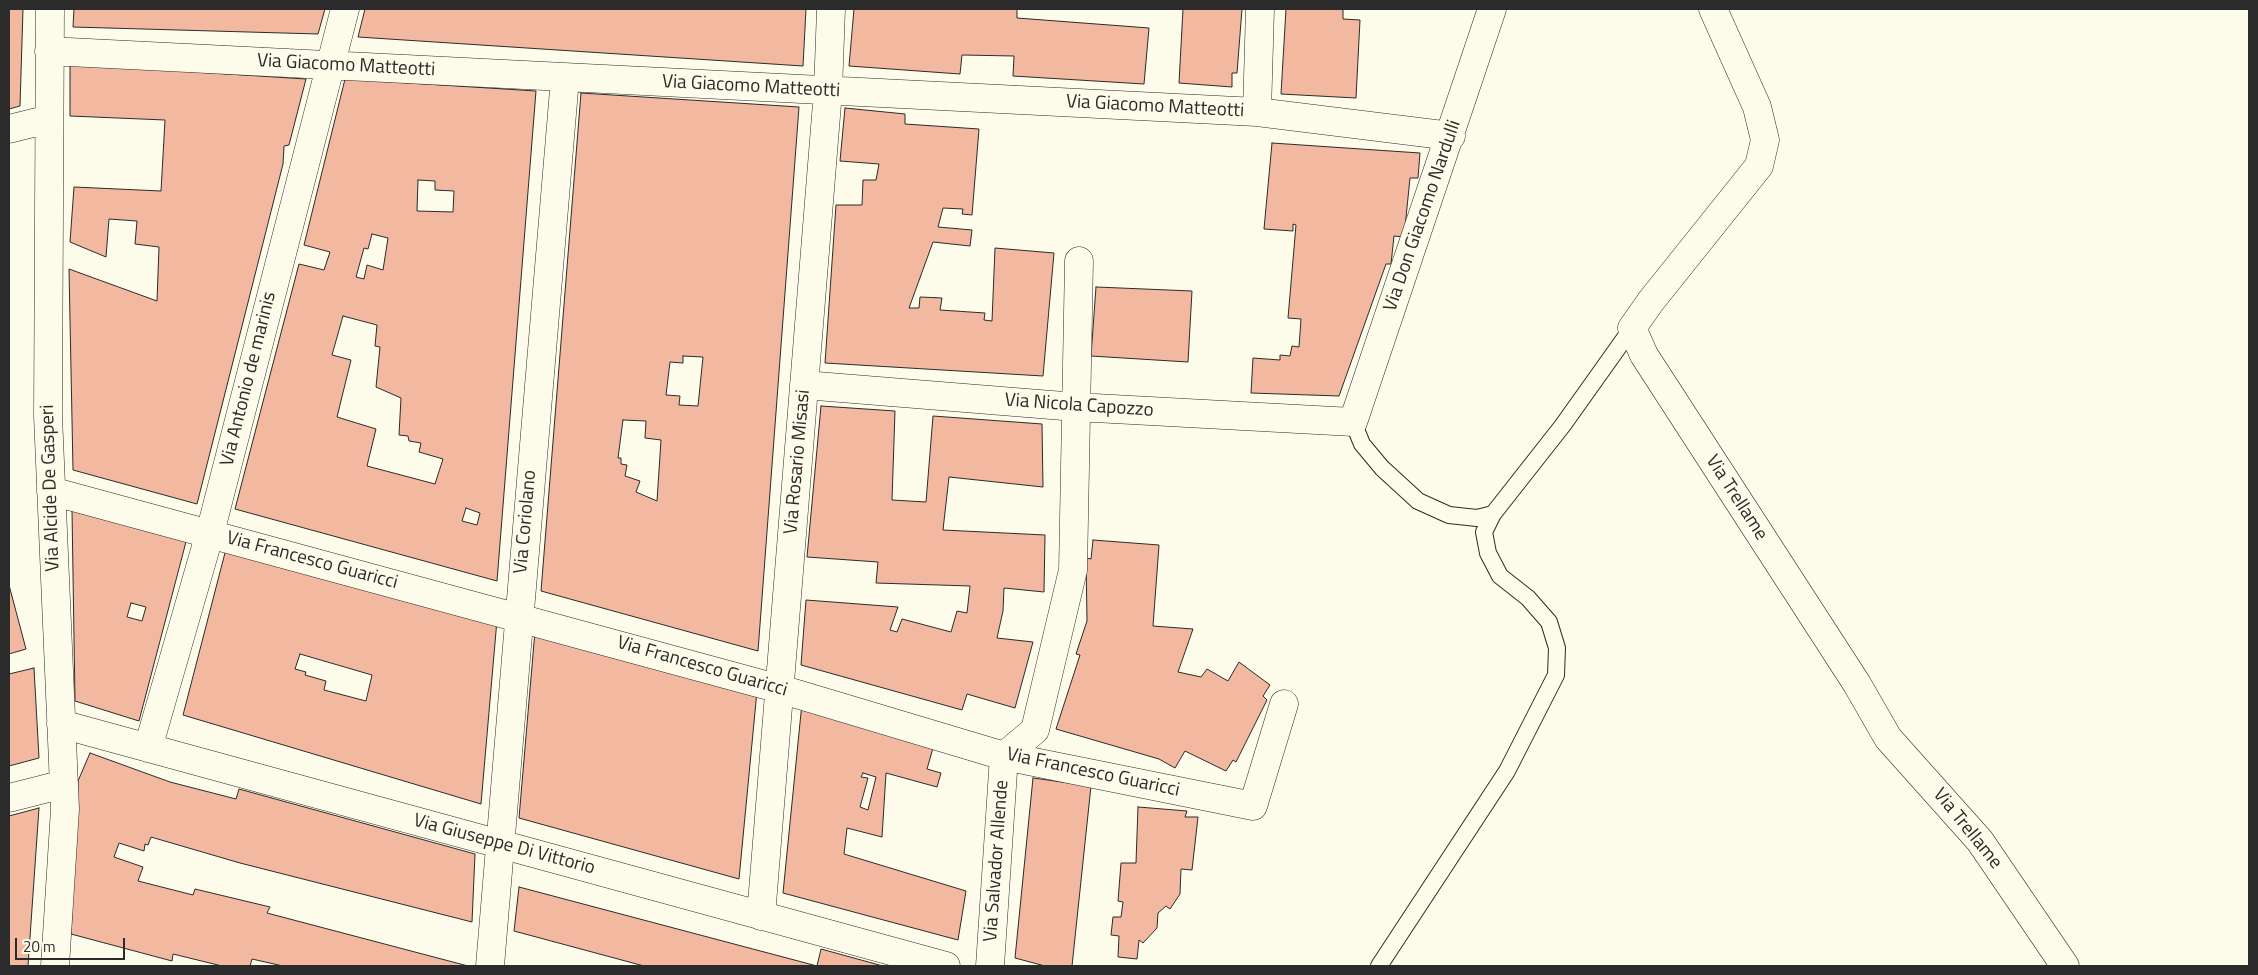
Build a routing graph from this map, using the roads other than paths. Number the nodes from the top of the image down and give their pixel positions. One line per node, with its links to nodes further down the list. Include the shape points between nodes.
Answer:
1 (50, 9): 7 (street, Via Alcide De Gasperi)
2 (345, 9): 8 (street, Via Antonio de marinis)
3 (831, 9): 10 (street, Via Rosario Misasi)
4 (1260, 9): 11 (street)
5 (1492, 9): 14 (street, Via Don Giacomo Nardulli)
6 (1713, 9): 16 (street, via 1758,107 1765,140 1759,166)
7 (49, 51): 8 (street, Via Giacomo Matteotti); 12 (street, Via Alcide De Gasperi)
8 (330, 65): 9 (street, Via Giacomo Matteotti); 22 (street, Via Antonio de marinis)
9 (565, 78): 10 (street, Via Giacomo Matteotti); 23 (street, Via Coriolano)
10 (828, 92): 11 (street, Via Giacomo Matteotti); 17 (street, Via Rosario Misasi)
11 (1257, 112): 14 (street, Via Giacomo Matteotti)
12 (49, 119): 13 (street); 20 (street, Via Alcide De Gasperi, via 48,416)
13 (9, 129)
14 (1451, 136): 19 (street, Via Don Giacomo Nardulli)
15 (1079, 261): 18 (street)
16 (1632, 328): 21 (lane, via 1563,425); 38 (street, Via Trellame, via 1644,355 1857,684 1888,738 1980,841)
17 (804, 385): 18 (street, Via Nicola Capozzo); 24 (street, Via Rosario Misasi)
18 (1076, 407): 19 (street, Via Nicola Capozzo); 28 (street, via 1073,570 1035,730)
19 (1353, 422): 21 (lane, via 1362,444 1382,468 1418,501 1449,515 1477,518)
20 (51, 491): 22 (street, Via Francesco Guaricci); 26 (street, Via Alcide De Gasperi)
21 (1493, 514): 37 (lane, via 1484,532 1488,553 1500,576 1528,598 1549,622 1557,648 1556,674 1507,771)
22 (210, 533): 23 (street, Via Francesco Guaricci); 27 (street, Via Antonio de marinis)
23 (518, 616): 24 (street, Via Francesco Guaricci); 31 (street, Via Coriolano)
24 (780, 689): 28 (street, Via Francesco Guaricci); 32 (street, Via Rosario Misasi)
25 (1284, 704): 28 (street, Via Francesco Guaricci, via 1253,806)
26 (61, 724): 27 (street, Via Giuseppe Di Vittorio); 29 (street, Via Alcide De Gasperi)
27 (148, 748): 31 (street, Via Giuseppe Di Vittorio)
28 (1004, 756): 36 (street, Via Salvador Allende)
29 (64, 784): 30 (street); 33 (street, Via Alcide De Gasperi)
30 (9, 798)
31 (501, 844): 32 (street, Via Giuseppe Di Vittorio); 34 (street, Via Coriolano)
32 (761, 916): 35 (street, Via Giuseppe Di Vittorio)
33 (55, 966)
34 (490, 966)
35 (946, 966)
36 (990, 966)
37 (1379, 966)
38 (2065, 966)

